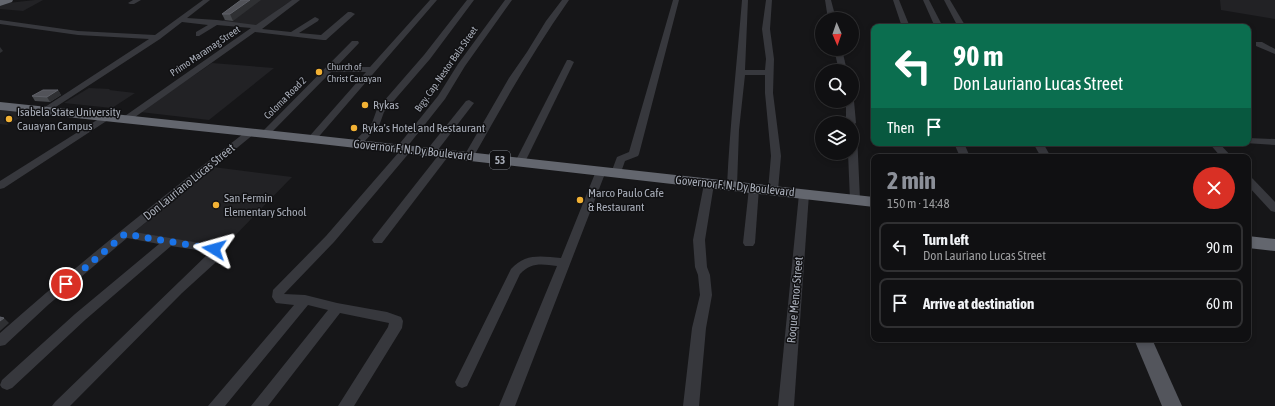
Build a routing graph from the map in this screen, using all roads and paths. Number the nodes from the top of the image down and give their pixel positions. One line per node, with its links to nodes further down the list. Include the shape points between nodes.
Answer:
1 (8, 0): 15 (highway)
2 (207, 0): 19 (street)
3 (297, 0): 25 (street, Primo Maramag Street)
4 (434, 0): 34 (street)
5 (471, 0): 46 (street, via 427,58 380,111 376,124)
6 (509, 0): 48 (street, Brgy. Cap. Nestor Bala Street)
7 (566, 0): 52 (street, via 513,78)
8 (676, 0): 56 (street, via 634,154 621,159)
9 (745, 0): 35 (street)
10 (769, 0): 36 (street, via 766,29)
11 (828, 0): 16 (street)
12 (896, 0): 22 (street)
13 (926, 0): 23 (street)
14 (947, 0): 24 (street)
15 (0, 3)
16 (831, 12)
17 (351, 14): 27 (street, via 323,38)
18 (315, 19): 27 (street)
19 (180, 20): 20 (street); 28 (street)
20 (219, 21): 25 (street); 26 (street)
21 (0, 22): 28 (street, via 78,33)
22 (905, 24)
23 (938, 24)
24 (960, 24)
25 (257, 29): 27 (street); 41 (street, Primo Maramag Street)
26 (200, 34)
27 (291, 35)
28 (157, 38): 39 (street)
29 (355, 44): 33 (street, Coloma Road 2)
30 (1259, 44): 31 (street)
31 (1275, 52)
32 (570, 62): 54 (street)
33 (330, 69): 34 (street); 42 (street, Coloma Road 2)
34 (373, 70): 43 (street)
35 (740, 72): 36 (street); 60 (street)
36 (769, 73): 62 (street, via 776,156)
37 (469, 103): 49 (street)
38 (0, 106): 39 (highway, Governor F. N. Dy Boulevard / 53)
39 (45, 111): 40 (highway, Governor F. N. Dy Boulevard / 53)
40 (105, 118): 41 (highway, Governor F. N. Dy Boulevard / 53); 59 (street)
41 (125, 120): 42 (highway, Governor F. N. Dy Boulevard / 53)
42 (258, 133): 43 (highway, Governor F. N. Dy Boulevard / 53); 67 (street, Don Lauriano Lucas Street)
43 (312, 139): 46 (highway, Governor F. N. Dy Boulevard / 53)
44 (1251, 140): 45 (street)
45 (1275, 142)
46 (357, 144): 48 (highway, Governor F. N. Dy Boulevard / 53)
47 (1217, 146): 51 (street)
48 (403, 150): 49 (highway, Governor F. N. Dy Boulevard / 53); 74 (street, Brgy. Cap. Nestor Bala Street, via 330,239 278,293 281,300)
49 (430, 153): 50 (highway, Governor F. N. Dy Boulevard / 53)
50 (445, 154): 52 (highway, Governor F. N. Dy Boulevard / 53); 68 (street)
51 (1224, 154)
52 (469, 156): 54 (highway, Governor F. N. Dy Boulevard / 53)
53 (853, 160): 64 (street)
54 (520, 162): 55 (highway, Governor F. N. Dy Boulevard / 53)
55 (601, 171): 56 (highway, Governor F. N. Dy Boulevard / 53); 73 (street)
56 (616, 173): 58 (highway, Governor F. N. Dy Boulevard / 53)
57 (1251, 183): 66 (street)
58 (709, 184): 60 (highway, Governor F. N. Dy Boulevard / 53); 85 (street, via 699,240 706,295 699,328)
59 (0, 186)
60 (732, 186): 61 (highway, Governor F. N. Dy Boulevard / 53)
61 (754, 188): 62 (highway, Governor F. N. Dy Boulevard / 53); 70 (street)
62 (773, 190): 63 (highway, Governor F. N. Dy Boulevard / 53)
63 (804, 194): 64 (highway, Governor F. N. Dy Boulevard / 53); 86 (street, Roque Menor Street)
64 (855, 200): 65 (highway, Governor F. N. Dy Boulevard / 53)
65 (871, 202)
66 (1275, 209)
67 (125, 234): 69 (street); 76 (street, Don Lauriano Lucas Street)
68 (378, 240)
69 (168, 242): 79 (street); 80 (street, via 217,251 211,260 177,290)
70 (748, 243)
71 (1252, 243): 72 (highway)
72 (1275, 245)
73 (564, 263): 78 (street, via 531,260 520,265); 84 (street)
74 (305, 300): 75 (street); 81 (street)
75 (338, 308): 82 (street); 83 (street, via 387,316 396,321 395,328)
76 (2, 338)
77 (1144, 342): 87 (main road)
78 (462, 382)
79 (7, 384)
80 (60, 406)
81 (216, 406)
82 (259, 406)
83 (346, 406)
84 (508, 406)
85 (691, 406)
86 (786, 406)
87 (1172, 406)

